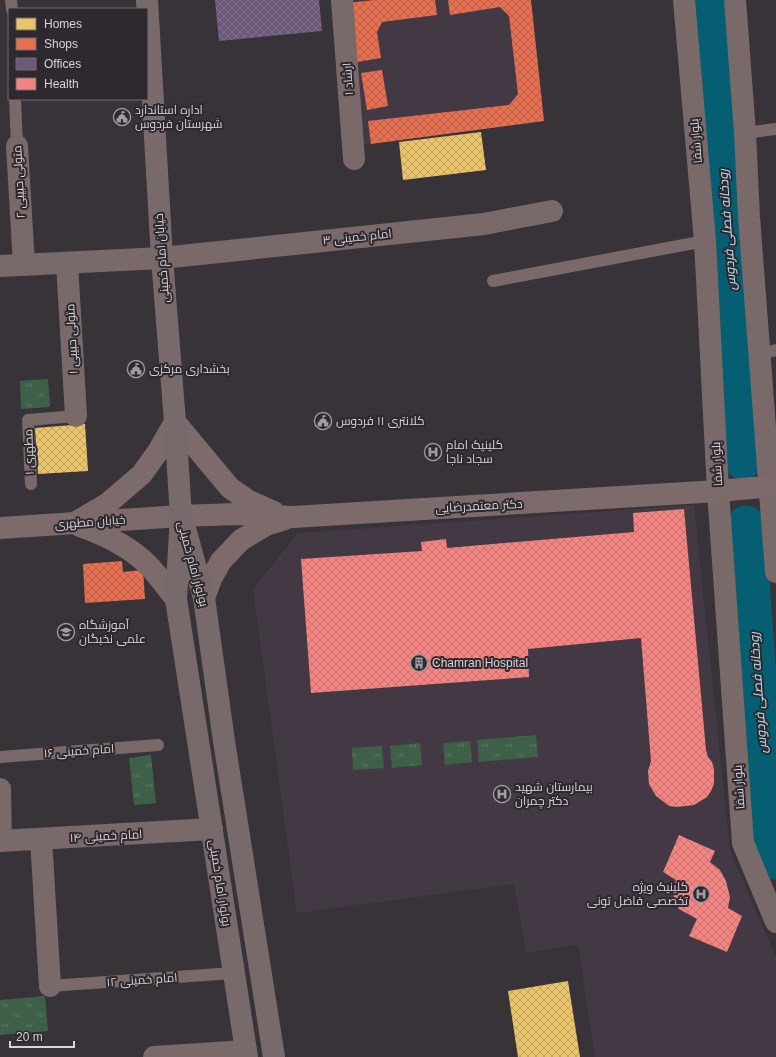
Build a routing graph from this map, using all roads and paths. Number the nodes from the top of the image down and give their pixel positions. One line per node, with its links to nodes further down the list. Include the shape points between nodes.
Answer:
1 (342, 0): 9 (street, ارشاد ۱)
2 (684, 0): 11 (street, بلوار شفا)
3 (735, 0): 7 (street)
4 (148, 17): 12 (main road, خیابان امام خمینی)
5 (15, 100): 8 (lane, متولی حبیبی ۲)
6 (776, 129): 7 (lane)
7 (745, 133): 17 (street, via 749,217)
8 (17, 146): 14 (street, متولی حبیبی ۲)
9 (354, 159)
10 (552, 211): 12 (street, امام خمینی ۳, via 484,224)
11 (705, 242): 16 (lane); 22 (street, بلوار شفا)
12 (162, 258): 13 (street, امام خمینی ۳); 19 (main road, خیابان امام خمینی)
13 (67, 263): 14 (street, امام خمینی ۳); 18 (street, متولی حبیبی ۱)
14 (24, 265): 15 (street, امام خمینی ۳)
15 (0, 266)
16 (492, 281)
17 (768, 352): 21 (street)
18 (76, 416): 20 (lane, مطهری ۱, via 28,420)
19 (175, 422): 23 (main road, خیابان امام خمینی); 24 (main road, via 230,488 249,501); 25 (main road, via 142,474 107,504)
20 (30, 484)
21 (773, 486): 22 (main road, دکتر معتمد‌رضایی); 27 (street)
22 (718, 491): 24 (main road, دکتر معتمد‌رضایی); 38 (street, بلوار شفا, via 743,843)
23 (181, 516): 24 (main road, دکتر معتمد‌رضایی, via 235,514); 25 (main road, خیابان مطهری); 28 (main road, بولوار امام خمینی); 29 (main road, بولوار امام خمینی)
24 (293, 517): 28 (main road, via 266,525 241,540 221,561)
25 (73, 524): 26 (main road, خیابان مطهری); 29 (main road, via 101,534 127,548 150,566)
26 (0, 528)
27 (776, 572)
28 (204, 598): 30 (main road, بولوار امام خمینی)
29 (176, 599): 31 (main road, بولوار امام خمینی)
30 (222, 722): 31 (main road); 43 (main road, بولوار امام خمینی)
31 (196, 724): 35 (main road, بولوار امام خمینی)
32 (158, 745): 33 (lane, امام خمینی ۱۶)
33 (0, 757)
34 (0, 789): 37 (street)
35 (212, 829): 36 (street, امام خمینی ۱۴); 39 (main road, بولوار امام خمینی)
36 (41, 839): 37 (street, امام خمینی ۱۴); 40 (street)
37 (1, 841)
38 (776, 922)
39 (233, 973): 40 (lane, امام خمینی ۱۲); 41 (main road, بولوار امام خمینی)
40 (50, 986)
41 (246, 1054): 42 (street)
42 (154, 1057)
43 (274, 1057)

